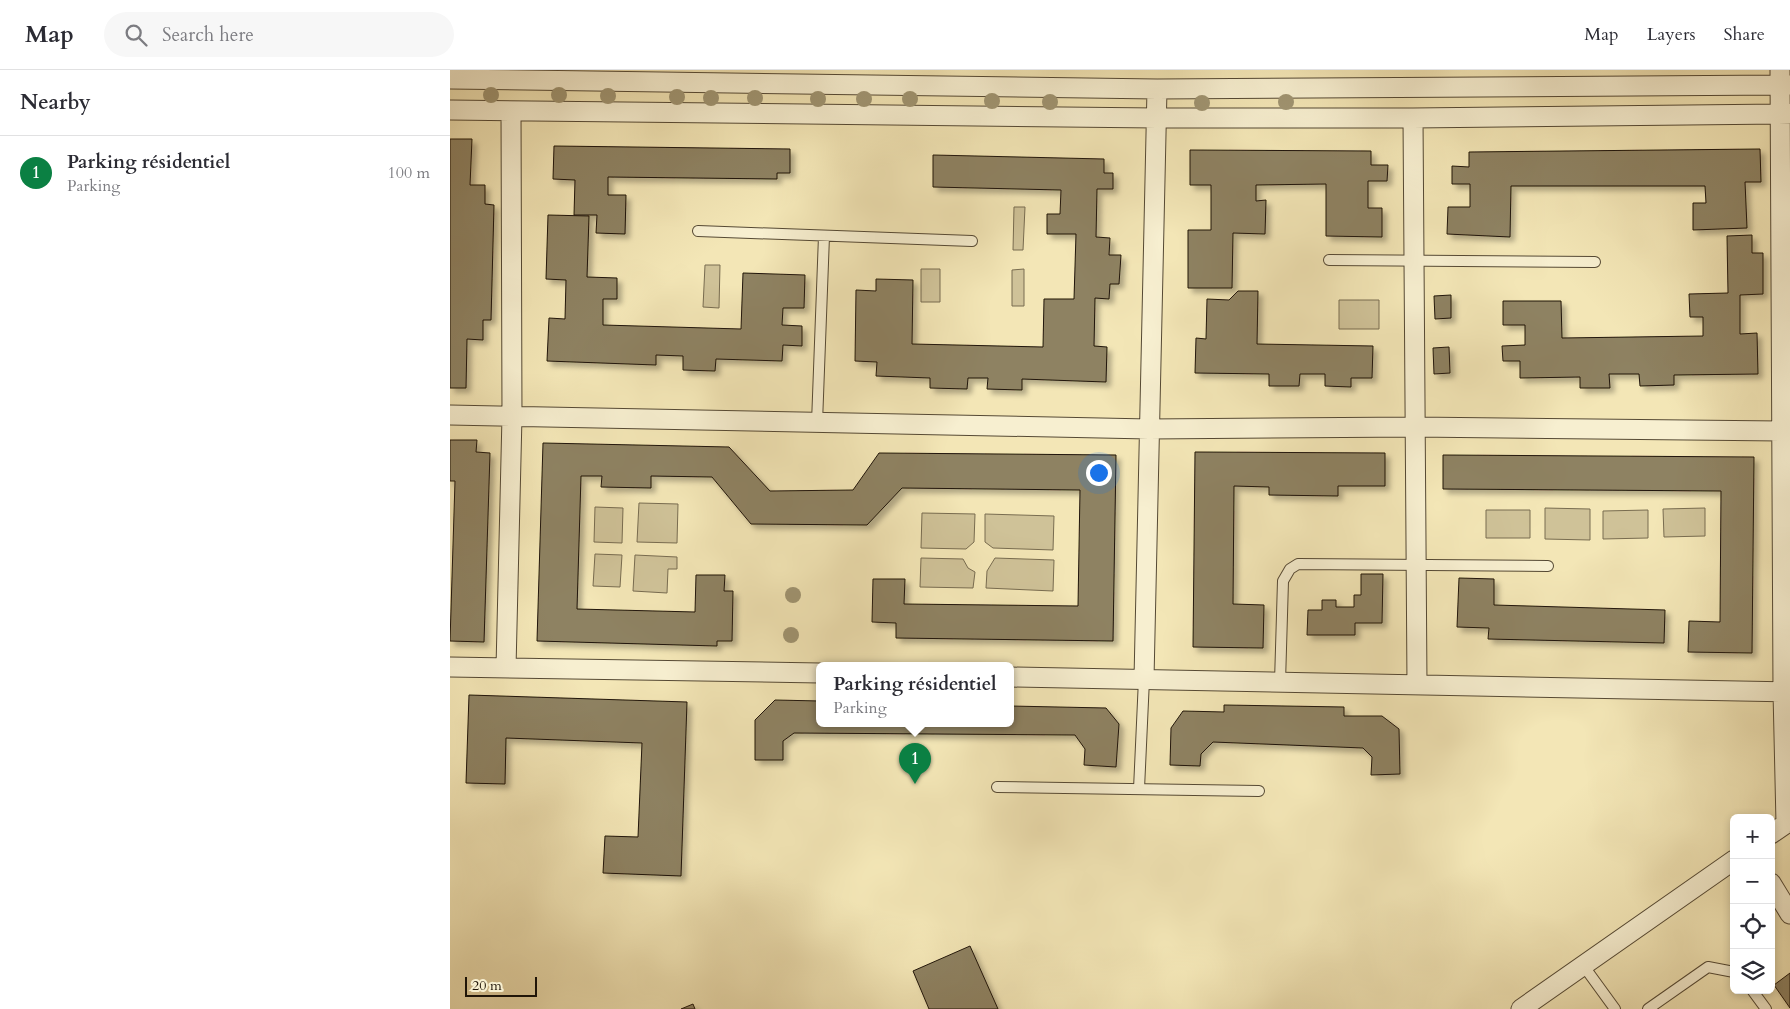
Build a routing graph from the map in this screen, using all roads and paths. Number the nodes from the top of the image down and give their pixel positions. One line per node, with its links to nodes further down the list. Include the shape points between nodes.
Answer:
1 (450, 80): 3 (street)
2 (1783, 80): 3 (street); 6 (street)
3 (1157, 89): 7 (street)
4 (450, 110): 5 (street)
5 (511, 111): 7 (street); 17 (street)
6 (1784, 114): 8 (street); 9 (street)
7 (1157, 118): 8 (street); 20 (street)
8 (1414, 118): 14 (street)
9 (1785, 222): 21 (street)
10 (698, 232): 11 (lane)
11 (824, 236): 12 (lane); 18 (lane)
12 (972, 241)
13 (1330, 260): 14 (lane)
14 (1414, 260): 15 (lane); 19 (street)
15 (1595, 262)
16 (450, 415): 17 (street)
17 (512, 416): 18 (street); 25 (street)
18 (817, 423): 20 (street)
19 (1415, 427): 20 (street); 21 (street); 22 (street)
20 (1150, 429): 28 (street)
21 (1786, 431): 31 (street)
22 (1415, 566): 23 (lane); 29 (lane, via 1298,564 1290,569 1284,581); 30 (street)
23 (1548, 566)
24 (450, 667): 25 (street)
25 (506, 668): 26 (street)
26 (816, 673)
27 (1014, 676): 28 (street)
28 (1144, 679): 29 (street); 33 (lane)
29 (1280, 682): 30 (street)
30 (1417, 684): 31 (street)
31 (1786, 692): 35 (street)
32 (997, 787): 33 (lane)
33 (1139, 789): 34 (lane)
34 (1259, 791)
35 (1783, 826)
36 (1730, 863): 39 (street)
37 (1775, 890): 38 (street)
38 (1790, 914)
39 (1583, 965): 42 (street); 43 (lane)
40 (1730, 971): 44 (lane, via 1708,967)
41 (1755, 994): 45 (lane)
42 (1521, 1009)
43 (1615, 1009)
44 (1648, 1009)
45 (1766, 1009)

